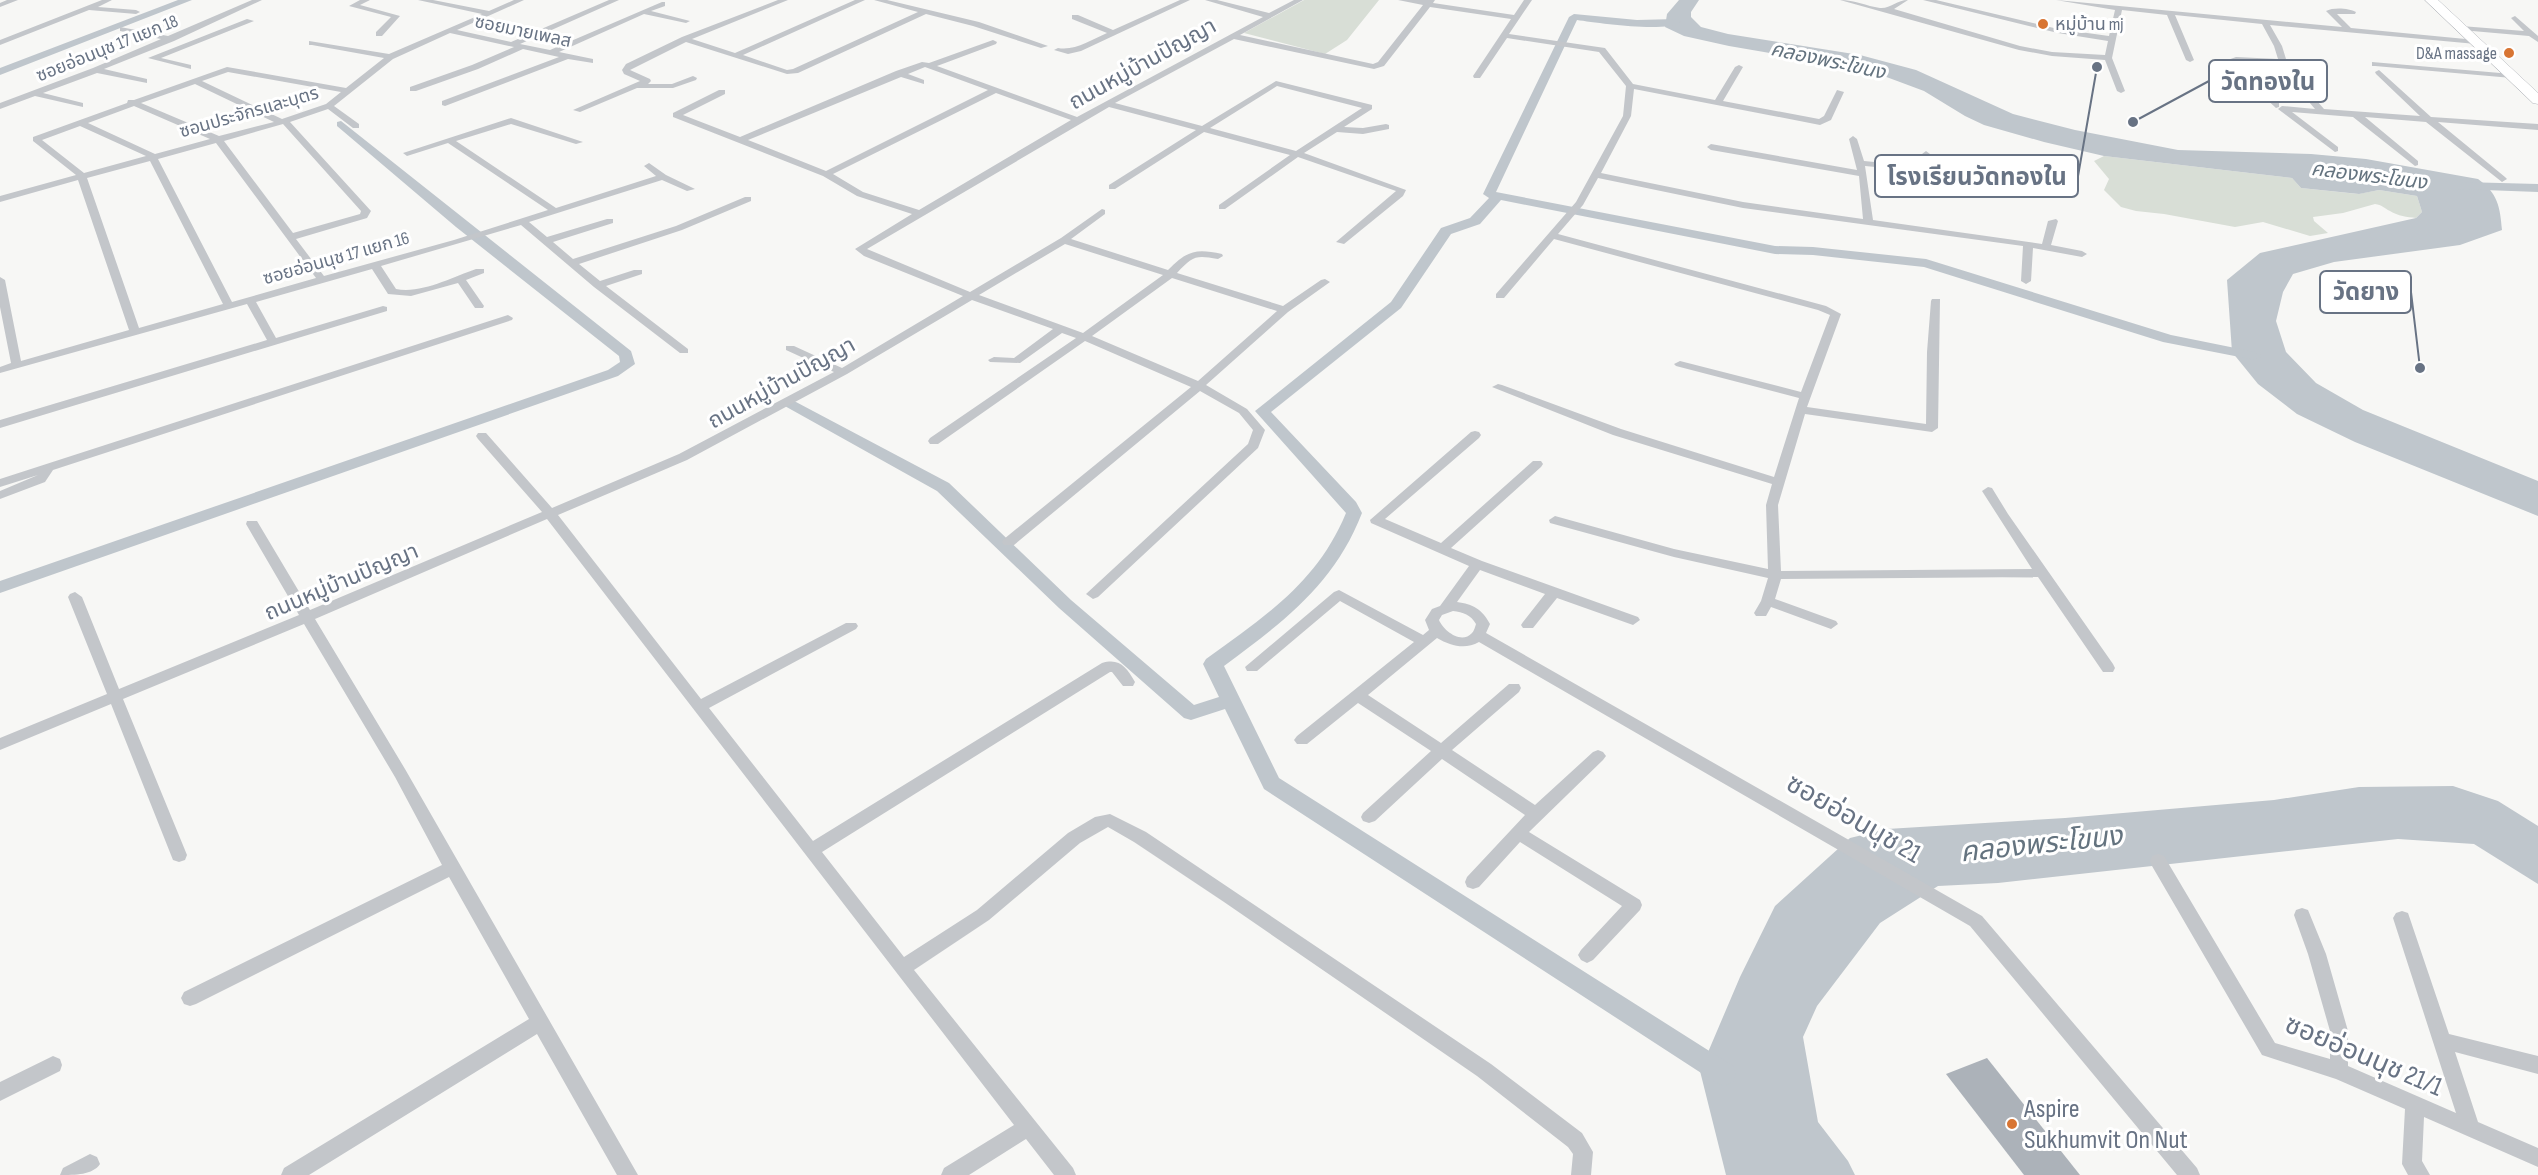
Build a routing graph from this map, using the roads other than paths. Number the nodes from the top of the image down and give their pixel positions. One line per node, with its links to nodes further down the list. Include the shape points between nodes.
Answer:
1 (14, 0): 25 (street)
2 (108, 0): 26 (street)
3 (258, 0): 58 (street, ซอยอ่อนนุช 17 แยก 18)
4 (366, 0): 31 (street, via 353,6)
5 (422, 0): 36 (street)
6 (520, 0): 36 (street, ซอนประจักรและบุตร)
7 (615, 0): 66 (street)
8 (784, 0): 59 (street)
9 (861, 0): 72 (street)
10 (878, 0): 33 (street)
11 (1186, 0): 52 (street)
12 (1209, 0): 38 (street, ถนนหมู่บ้านปัญญา)
13 (1299, 0): 38 (street)
14 (1402, 0): 22 (street)
15 (1527, 0): 40 (street)
16 (1844, 0): 29 (street)
17 (1904, 0): 29 (street)
18 (1927, 0): 28 (street)
19 (2060, 0): 23 (street)
20 (2431, 0): 47 (main road)
21 (2440, 0): 47 (main road)
22 (1430, 2): 40 (street); 55 (street, via 1381,64 1374,67)
23 (2099, 3): 27 (street)
24 (662, 4): 32 (street)
25 (0, 5)
26 (87, 8): 30 (street); 61 (street)
27 (2119, 8): 35 (street); 60 (street)
28 (1964, 9): 37 (street); 46 (street)
29 (1888, 10): 64 (street)
30 (136, 12)
31 (384, 12): 44 (street); 53 (street, via 396,16)
32 (643, 12): 43 (street); 70 (street)
33 (926, 12): 68 (street); 72 (street, via 795,71)
34 (2352, 12): 50 (street, via 2330,11)
35 (2170, 13): 45 (street); 77 (street)
36 (489, 14): 51 (street, ซอนประจักรและบุตร)
37 (1956, 14)
38 (1270, 16): 55 (street, ถนนหมู่บ้านปัญญา)
39 (1075, 17): 52 (street)
40 (1516, 18): 54 (street)
41 (2515, 18): 57 (street)
42 (250, 21): 75 (street)
43 (686, 21)
44 (367, 22)
45 (2265, 23): 50 (street); 79 (street, via 2278,46 2282,59)
46 (2027, 24): 49 (street); 60 (street)
47 (2466, 28): 57 (street); 63 (main road); 99 (main road)
48 (123, 29): 58 (street)
49 (2019, 30)
50 (2349, 30): 63 (street)
51 (450, 31): 66 (street, ซอยมายเพลส); 74 (street, ซอนประจักรและบุตร)
52 (1114, 33): 69 (street, via 1078,49)
53 (379, 34)
54 (1504, 35): 85 (street); 92 (street, via 1605,52)
55 (1232, 36): 105 (street, ถนนหมู่บ้านปัญญา)
56 (2010, 36): 64 (street)
57 (2535, 37)
58 (171, 39): 71 (street, ซอยอ่อนนุช 17 แยก 18)
59 (685, 39): 72 (street); 91 (street, via 626,70 647,81)
60 (2113, 39): 76 (street)
61 (1, 41)
62 (993, 42): 80 (street)
63 (2476, 42): 86 (main road)
64 (2001, 43): 76 (street, via 2038,52)
65 (312, 44): 74 (street)
66 (513, 44): 67 (street, ซอยมายเพลส)
67 (523, 46): 70 (street, ซอยมายเพลส); 93 (street)
68 (1044, 46)
69 (1058, 50)
70 (552, 52): 73 (street, ซอยมายเพลส)
71 (135, 54): 75 (street); 83 (street, ซอยอ่อนนุช 17 แยก 18)
72 (736, 55)
73 (568, 56): 78 (street, ซอยมายเพลส); 104 (street)
74 (390, 57): 96 (street, ซอนประจักรและบุตร)
75 (154, 58): 81 (street)
76 (2108, 58): 95 (street)
77 (2190, 60)
78 (590, 61)
79 (2279, 62): 107 (street, via 2229,61); 111 (street)
80 (931, 65): 84 (street); 94 (street)
81 (188, 66)
82 (1739, 68): 103 (street)
83 (96, 70): 89 (street); 100 (street, ซอยอ่อนนุช 17 แยก 18)
84 (899, 73): 90 (street); 125 (street)
85 (1478, 76)
86 (2512, 76): 101 (main road); 113 (street, via 2377,68)
87 (693, 78): 91 (street, via 673,86)
88 (194, 80): 96 (street, via 234,68); 102 (street); 116 (street)
89 (144, 81)
90 (921, 82)
91 (638, 86): 110 (street)
92 (1630, 86): 103 (street); 139 (street, via 1627,116)
93 (413, 89)
94 (997, 89): 114 (street); 136 (street)
95 (2121, 91)
96 (347, 92): 109 (street, ซอนประจักรและบุตร)
97 (722, 92): 125 (street, via 676,115)
98 (1840, 92): 103 (street, via 1828,118 1821,122)
99 (2538, 92)
100 (35, 93): 106 (street); 108 (street, ซอยอ่อนนุช 17 แยก 18)
101 (2538, 100)
102 (131, 102): 115 (street); 122 (street)
103 (1718, 102)
104 (445, 103)
105 (1108, 104): 114 (street, ถนนหมู่บ้านปัญญา); 120 (street)
106 (80, 105)
107 (2276, 105)
108 (0, 106)
109 (329, 106): 116 (street, ซอนประจักรและบุตร); 117 (street)
110 (577, 110)
111 (2321, 111): 112 (street); 128 (street, via 2282,109)
112 (2354, 112): 113 (street); 133 (street)
113 (2428, 119): 119 (street); 141 (street)
114 (1078, 120): 149 (street, ถนนหมู่บ้านปัญญา)
115 (79, 122): 132 (street); 138 (street, via 36,141)
116 (283, 122): 122 (street, ซอนประจักรและบุตร); 155 (street, via 366,212 364,216)
117 (356, 126)
118 (1386, 127): 121 (street, via 1363,131)
119 (2538, 127)
120 (1204, 129): 121 (street, via 1276,83 1369,107); 130 (street); 142 (street)
121 (1336, 129): 130 (street)
122 (218, 139): 132 (street, ซอนประจักรและบุตร); 155 (street)
123 (1853, 139): 134 (street)
124 (449, 140): 126 (street, via 512,121); 129 (street); 147 (street)
125 (741, 140): 136 (street)
126 (579, 142)
127 (1711, 147): 137 (street)
128 (2335, 149)
129 (407, 153)
130 (1297, 154): 146 (street); 158 (street, via 1401,190)
131 (1926, 154): 134 (street, via 1934,173)
132 (152, 156): 138 (street, ซอนประจักรและบุตร); 178 (street)
133 (2415, 163)
134 (1860, 164): 137 (street)
135 (649, 166): 140 (street)
136 (826, 174): 149 (street, via 860,194)
137 (1863, 174): 152 (street)
138 (81, 175): 144 (street, ซอนประจักรและบุตร); 184 (street)
139 (1595, 175): 152 (street, via 1743,205); 154 (street, via 1580,203)
140 (663, 177): 143 (street); 147 (street, ซอยอ่อนนุช 17 แยก 16)
141 (2502, 178)
142 (1112, 187)
143 (690, 189)
144 (0, 198)
145 (748, 198): 163 (street, via 679,228)
146 (1222, 207)
147 (555, 211): 150 (street, ซอยอ่อนนุช 17 แยก 16)
148 (1102, 212): 156 (street)
149 (920, 213): 174 (street, ถนนหมู่บ้านปัญญา, via 861,250)
150 (522, 221): 157 (street); 164 (street, ซอยอ่อนนุช 17 แยก 16)
151 (610, 221): 157 (street)
152 (1868, 221): 159 (street)
153 (2053, 221): 160 (street)
154 (1553, 236): 175 (street); 196 (street, via 1833,312 1836,317)
155 (291, 237): 170 (street)
156 (1064, 240): 167 (street); 174 (street)
157 (546, 241): 163 (street)
158 (1341, 242)
159 (2028, 244): 160 (street); 171 (street)
160 (2046, 247): 161 (street)
161 (2082, 254)
162 (1218, 256): 167 (street, via 1193,253)
163 (571, 262): 173 (street)
164 (375, 265): 168 (street, via 392,292 398,294); 170 (street, ซอยอ่อนนุช 17 แยก 16)
165 (480, 272): 168 (street)
166 (638, 272): 173 (street)
167 (1170, 274): 181 (street); 185 (street)
168 (460, 278): 179 (street)
169 (0, 280): 191 (street)
170 (322, 280): 176 (street, ซอยอ่อนนุช 17 แยก 16)
171 (2026, 281)
172 (1325, 282): 181 (street)
173 (598, 285): 188 (street)
174 (971, 296): 183 (street); 193 (street, ถนนหมู่บ้านปัญญา)
175 (1500, 296)
176 (250, 300): 178 (street, ซอยอ่อนนุช 17 แยก 16); 186 (street)
177 (1936, 301): 197 (street, via 1932,428)
178 (229, 306): 184 (street, ซอยอ่อนนุช 17 แยก 16)
179 (479, 306)
180 (383, 309): 186 (street)
181 (1284, 310): 194 (street)
182 (508, 318): 203 (street)
183 (1060, 329): 185 (street); 189 (street, via 1016,362)
184 (135, 332): 191 (street, ซอยอ่อนนุช 17 แยก 16)
185 (1084, 338): 194 (street); 201 (street)
186 (273, 342): 198 (street)
187 (790, 348): 193 (street)
188 (684, 351)
189 (994, 360)
190 (1680, 364): 196 (street)
191 (16, 366): 192 (street, ซอยอ่อนนุช 17 แยก 16)
192 (0, 370)
193 (843, 372): 208 (street, ถนนหมู่บ้านปัญญา, via 683,457)
194 (1199, 386): 211 (street); 217 (street, via 1249,416 1258,430 1258,438)
195 (1498, 387): 204 (street, via 1617,432)
196 (1806, 396): 197 (street)
197 (1801, 410): 204 (street)
198 (0, 423)
199 (482, 435): 208 (street)
200 (1475, 435): 212 (street, via 1376,520)
201 (934, 441)
202 (1538, 464): 212 (street)
203 (48, 467): 205 (street); 207 (street, via 41,479)
204 (1779, 482): 215 (street, via 1772,505)
205 (0, 483)
206 (1988, 491): 214 (street)
207 (0, 495)
208 (550, 514): 220 (street, ถนนหมู่บ้านปัญญา); 234 (street)
209 (1555, 520): 215 (street, via 1674,553)
210 (252, 524): 220 (street)
211 (1009, 542)
212 (1441, 550): 213 (street)
213 (1477, 564): 216 (street); 219 (street)
214 (2042, 573): 215 (street); 229 (street)
215 (1775, 575): 222 (street, via 1764,607)
216 (1554, 591): 221 (street); 223 (street)
217 (1093, 594)
218 (75, 597): 232 (street)
219 (1445, 608): 225 (street, via 1434,616); 226 (street, via 1461,607 1476,613 1483,624)
220 (307, 617): 232 (street, ถนนหมู่บ้านปัญญา); 245 (street)
221 (1633, 620)
222 (1831, 624)
223 (1528, 625)
224 (851, 626): 234 (street)
225 (1436, 632): 226 (street, via 1457,641); 227 (street)
226 (1478, 635): 269 (street, ซอยอ่อนนุช 21, via 1976,921)
227 (1424, 642): 228 (street, via 1339,595); 233 (street)
228 (1252, 667)
229 (2108, 668)
230 (1128, 682): 242 (street, via 1116,666 1107,667)
231 (1514, 688): 237 (street)
232 (113, 695): 236 (street, ถนนหมู่บ้านปัญญา); 243 (street)
233 (1358, 695): 235 (street); 237 (street)
234 (700, 706): 242 (street)
235 (1302, 740)
236 (0, 744)
237 (1441, 751): 239 (street); 240 (street)
238 (1598, 756): 239 (street)
239 (1536, 814): 241 (street)
240 (1369, 817)
241 (1518, 833): 246 (street); 249 (street, via 1634,905)
242 (812, 850): 250 (street)
243 (179, 855)
244 (2158, 861): 256 (street, ซอยอ่อนนุช 21/1, via 2267,1047)
245 (452, 868): 251 (street); 252 (street)
246 (1473, 882)
247 (2302, 915): 256 (street, via 2339,1031)
248 (2402, 918): 253 (street)
249 (1587, 955)
250 (902, 968): 259 (street); 268 (street, via 983,915 1074,838 1101,821 1110,820 1484,1070 1575,1140 1583,1152)
251 (190, 998)
252 (540, 1023): 264 (street); 265 (street)
253 (2441, 1040): 255 (street); 260 (street)
254 (53, 1065): 257 (street)
255 (2538, 1065)
256 (2339, 1071): 258 (street, ซอยอ่อนนุช 21/1)
257 (0, 1092)
258 (2415, 1106): 260 (street, ซอยอ่อนนุช 21/1); 270 (street, via 2412,1164)
259 (1028, 1127): 266 (street); 267 (street)
260 (2470, 1130): 261 (street, ซอยอ่อนนุช 21/1)
261 (2538, 1158)
262 (90, 1164): 263 (street)
263 (70, 1175)
264 (291, 1175)
265 (628, 1175)
266 (951, 1175)
267 (1066, 1175)
268 (1581, 1175)
269 (2190, 1175)
270 (2420, 1175)

